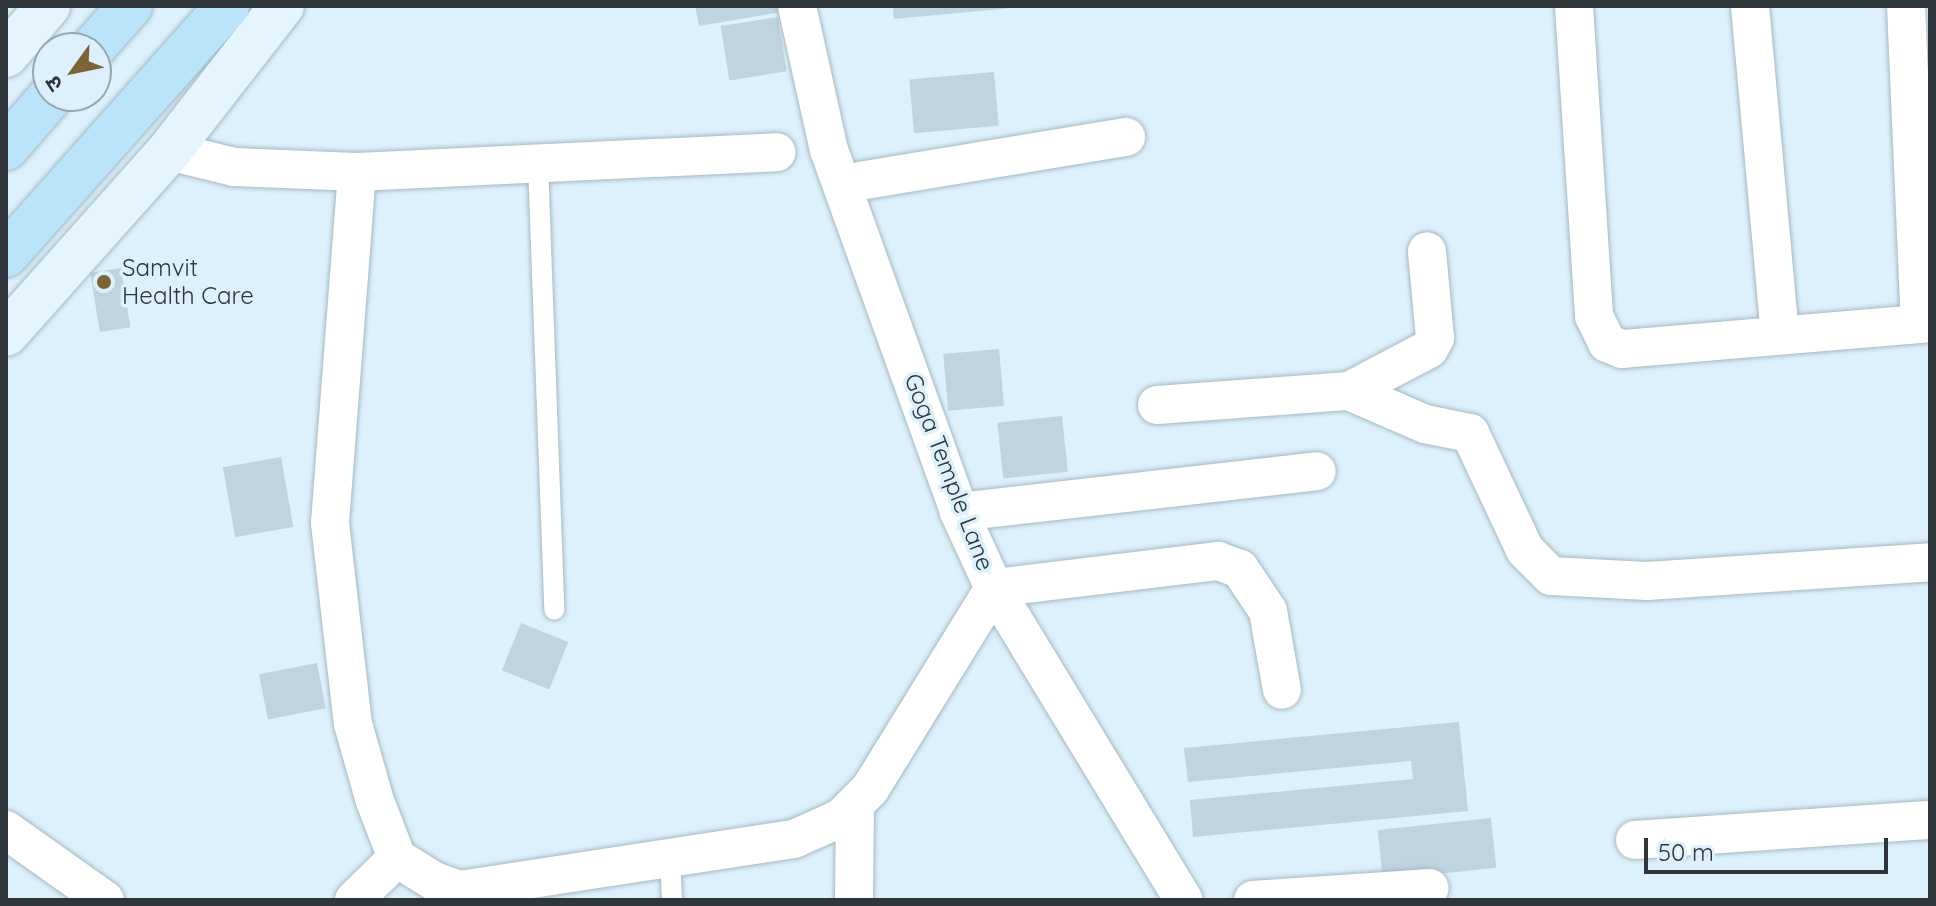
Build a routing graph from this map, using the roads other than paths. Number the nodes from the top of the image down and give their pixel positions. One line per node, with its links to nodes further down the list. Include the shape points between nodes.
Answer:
1 (48, 6): 10 (main road)
2 (130, 6): 9 (highway)
3 (227, 6): 20 (highway)
4 (282, 6): 14 (main road)
5 (797, 6): 18 (street, Goga Temple Lane)
6 (1574, 6): 23 (street, via 1597,332 1622,349)
7 (1750, 6): 23 (street)
8 (1906, 6): 21 (street)
9 (107, 32)
10 (6, 55)
11 (37, 112): 13 (highway)
12 (1126, 137): 18 (street)
13 (6, 148)
14 (169, 151): 17 (street, via 234,167); 22 (main road)
15 (777, 152): 16 (street)
16 (538, 164): 17 (street); 30 (lane)
17 (357, 172): 37 (street, via 330,523 353,724)
18 (842, 184): 27 (street, Goga Temple Lane)
19 (1427, 251): 24 (street, via 1435,338 1429,349)
20 (6, 255)
21 (1925, 324): 23 (street)
22 (6, 334)
23 (1780, 334)
24 (1349, 391): 25 (street); 28 (street, via 1425,424 1470,433 1525,550 1551,576 1647,581)
25 (1157, 405)
26 (1317, 471): 27 (street)
27 (959, 512): 29 (street, Goga Temple Lane)
28 (1930, 562)
29 (994, 588): 31 (street, via 1218,561 1240,569 1268,611); 32 (street); 43 (street, Goga Temple Lane)
30 (554, 610)
31 (1282, 690)
32 (855, 805): 36 (street, via 794,839); 42 (street)
33 (1930, 820): 35 (street)
34 (6, 830): 39 (street)
35 (1635, 840)
36 (670, 857): 37 (street, via 460,890); 41 (lane)
37 (397, 858): 40 (street)
38 (1430, 888): 44 (street)
39 (105, 900)
40 (354, 900)
41 (672, 900)
42 (854, 900)
43 (1184, 900)
44 (1253, 900)

